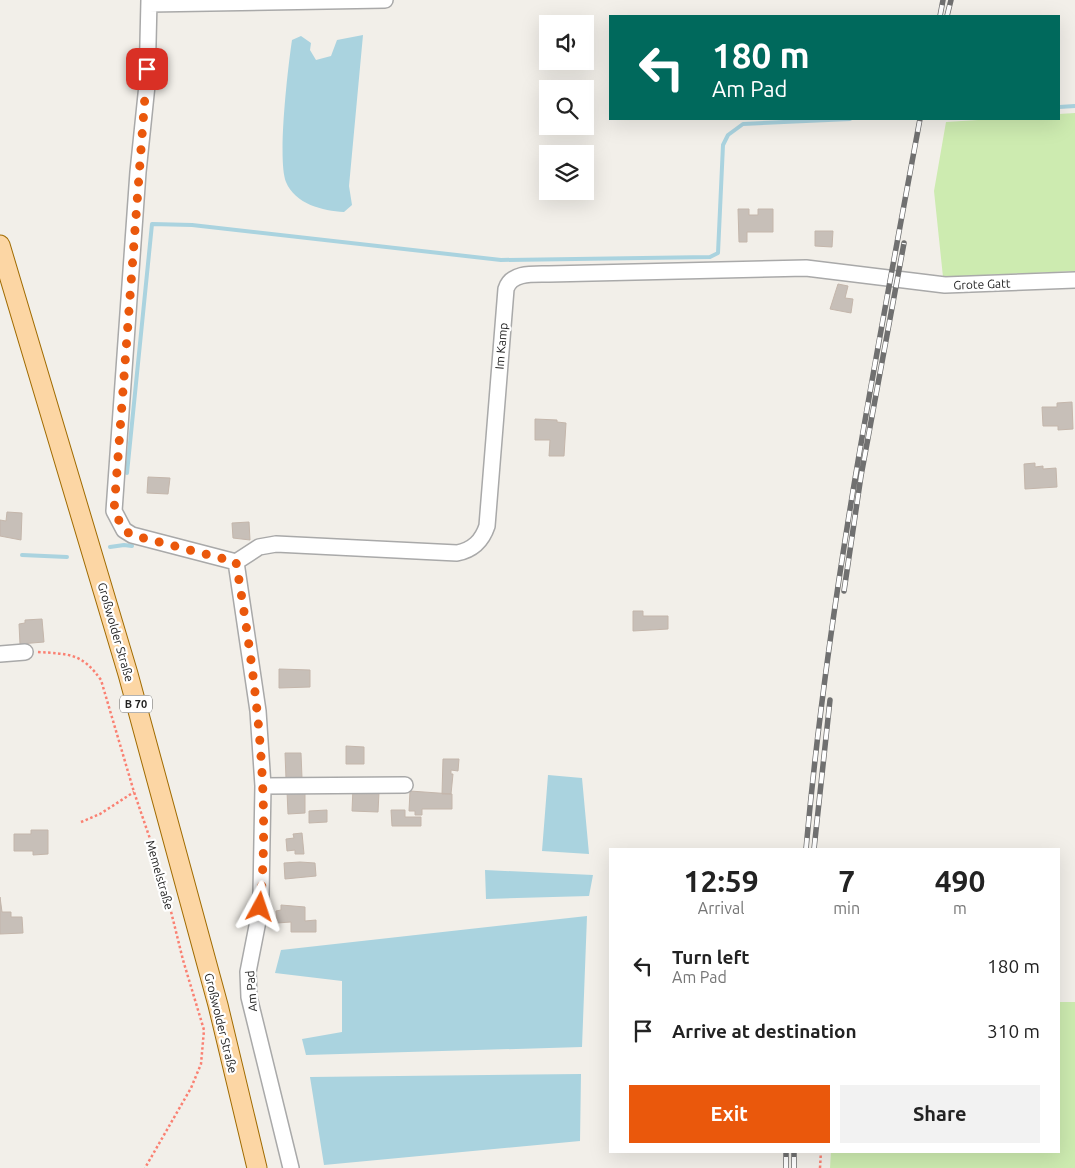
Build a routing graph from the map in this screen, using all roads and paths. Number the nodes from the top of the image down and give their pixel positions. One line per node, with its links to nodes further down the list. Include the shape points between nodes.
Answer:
1 (384, 0): 2 (street)
2 (149, 2): 6 (street, via 146,85 114,511 124,530 132,535)
3 (0, 245): 15 (main road, Großwolder Straße / B 70, via 131,684 218,1005)
4 (890, 280): 5 (street, Grote Gatt, via 945,285); 6 (street, Im Kamp, via 806,268 526,274 516,277 506,289 487,526 480,541 472,548 457,553 276,544 259,547)
5 (1075, 280)
6 (236, 562): 10 (street, Am Pad, via 258,710)
7 (25, 652): 8 (street); 11 (path, Memelstraße, via 64,654 90,665 101,680)
8 (0, 654)
9 (406, 785): 10 (street)
10 (263, 786): 16 (street, Am Pad, via 261,894 248,984 253,1020)
11 (134, 792): 12 (path); 14 (path, Memelstraße, via 160,871 204,1030 202,1064 194,1083)
12 (81, 822)
13 (821, 1153): 17 (path)
14 (145, 1168)
15 (257, 1168)
16 (291, 1168)
17 (820, 1168)

